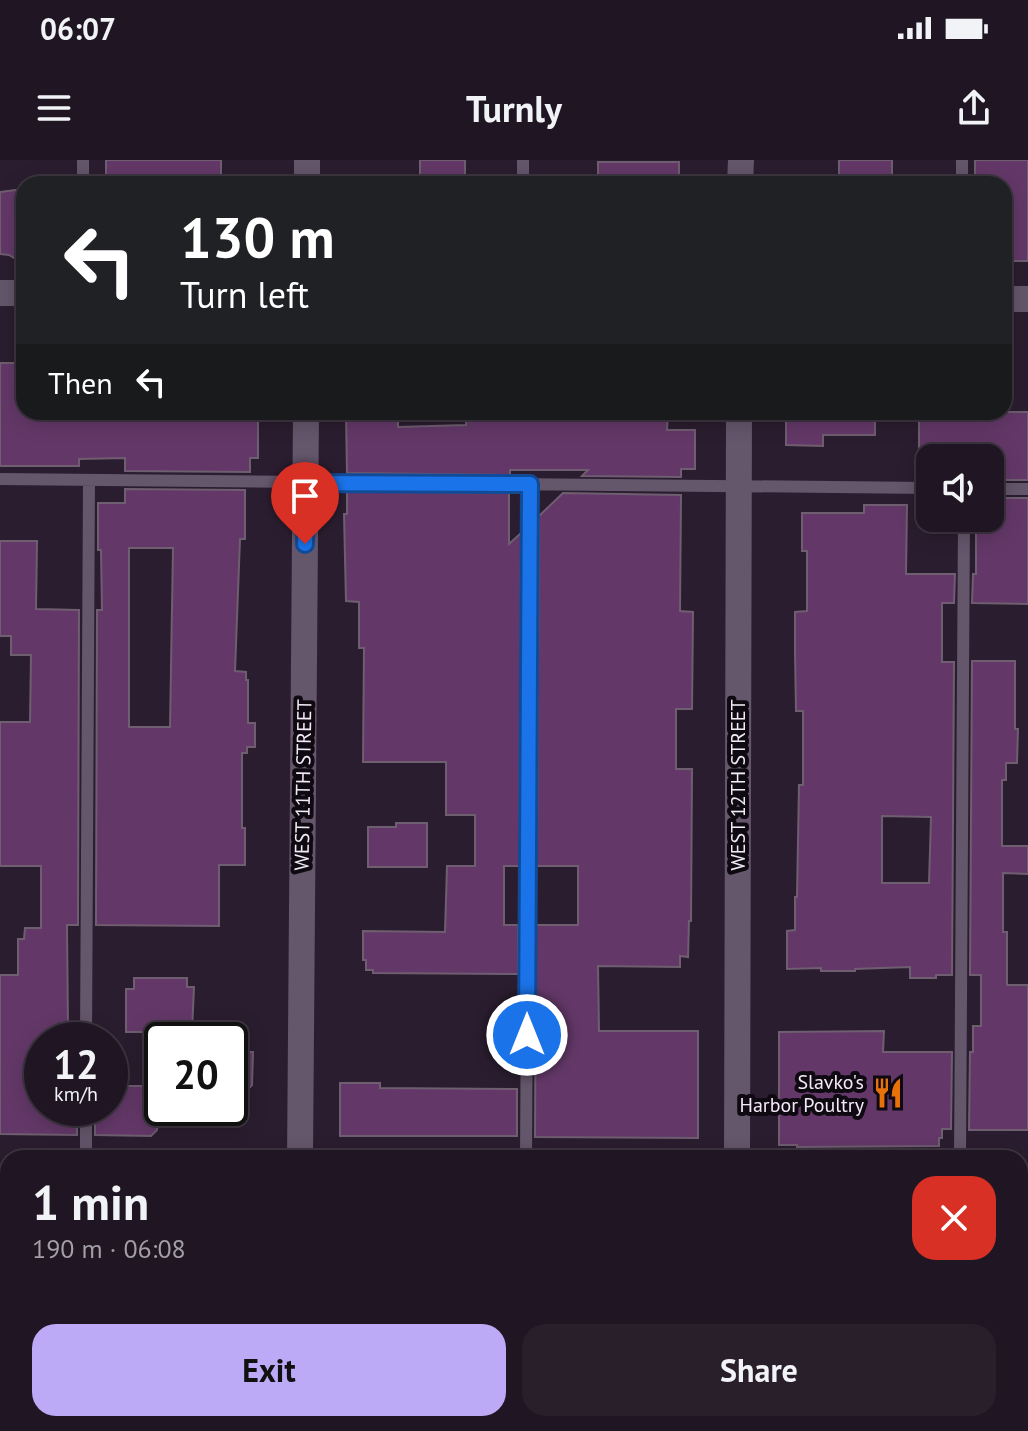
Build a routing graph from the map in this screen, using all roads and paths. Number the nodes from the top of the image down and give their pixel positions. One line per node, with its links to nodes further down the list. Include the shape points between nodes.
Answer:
1 (306, 420): 5 (street, WEST 11TH STREET)
2 (739, 420): 7 (street, WEST 12TH STREET)
3 (0, 479): 4 (lane)
4 (89, 480): 5 (lane); 12 (lane)
5 (306, 483): 6 (lane); 15 (street, WEST 11TH STREET)
6 (530, 484): 7 (lane); 16 (lane)
7 (739, 485): 8 (lane); 17 (street, WEST 12TH STREET)
8 (916, 488)
9 (1004, 489): 10 (lane)
10 (1028, 489)
11 (964, 532): 18 (lane)
12 (86, 1022)
13 (86, 1126): 14 (lane)
14 (86, 1150)
15 (300, 1150)
16 (526, 1150)
17 (737, 1150)
18 (960, 1150)

